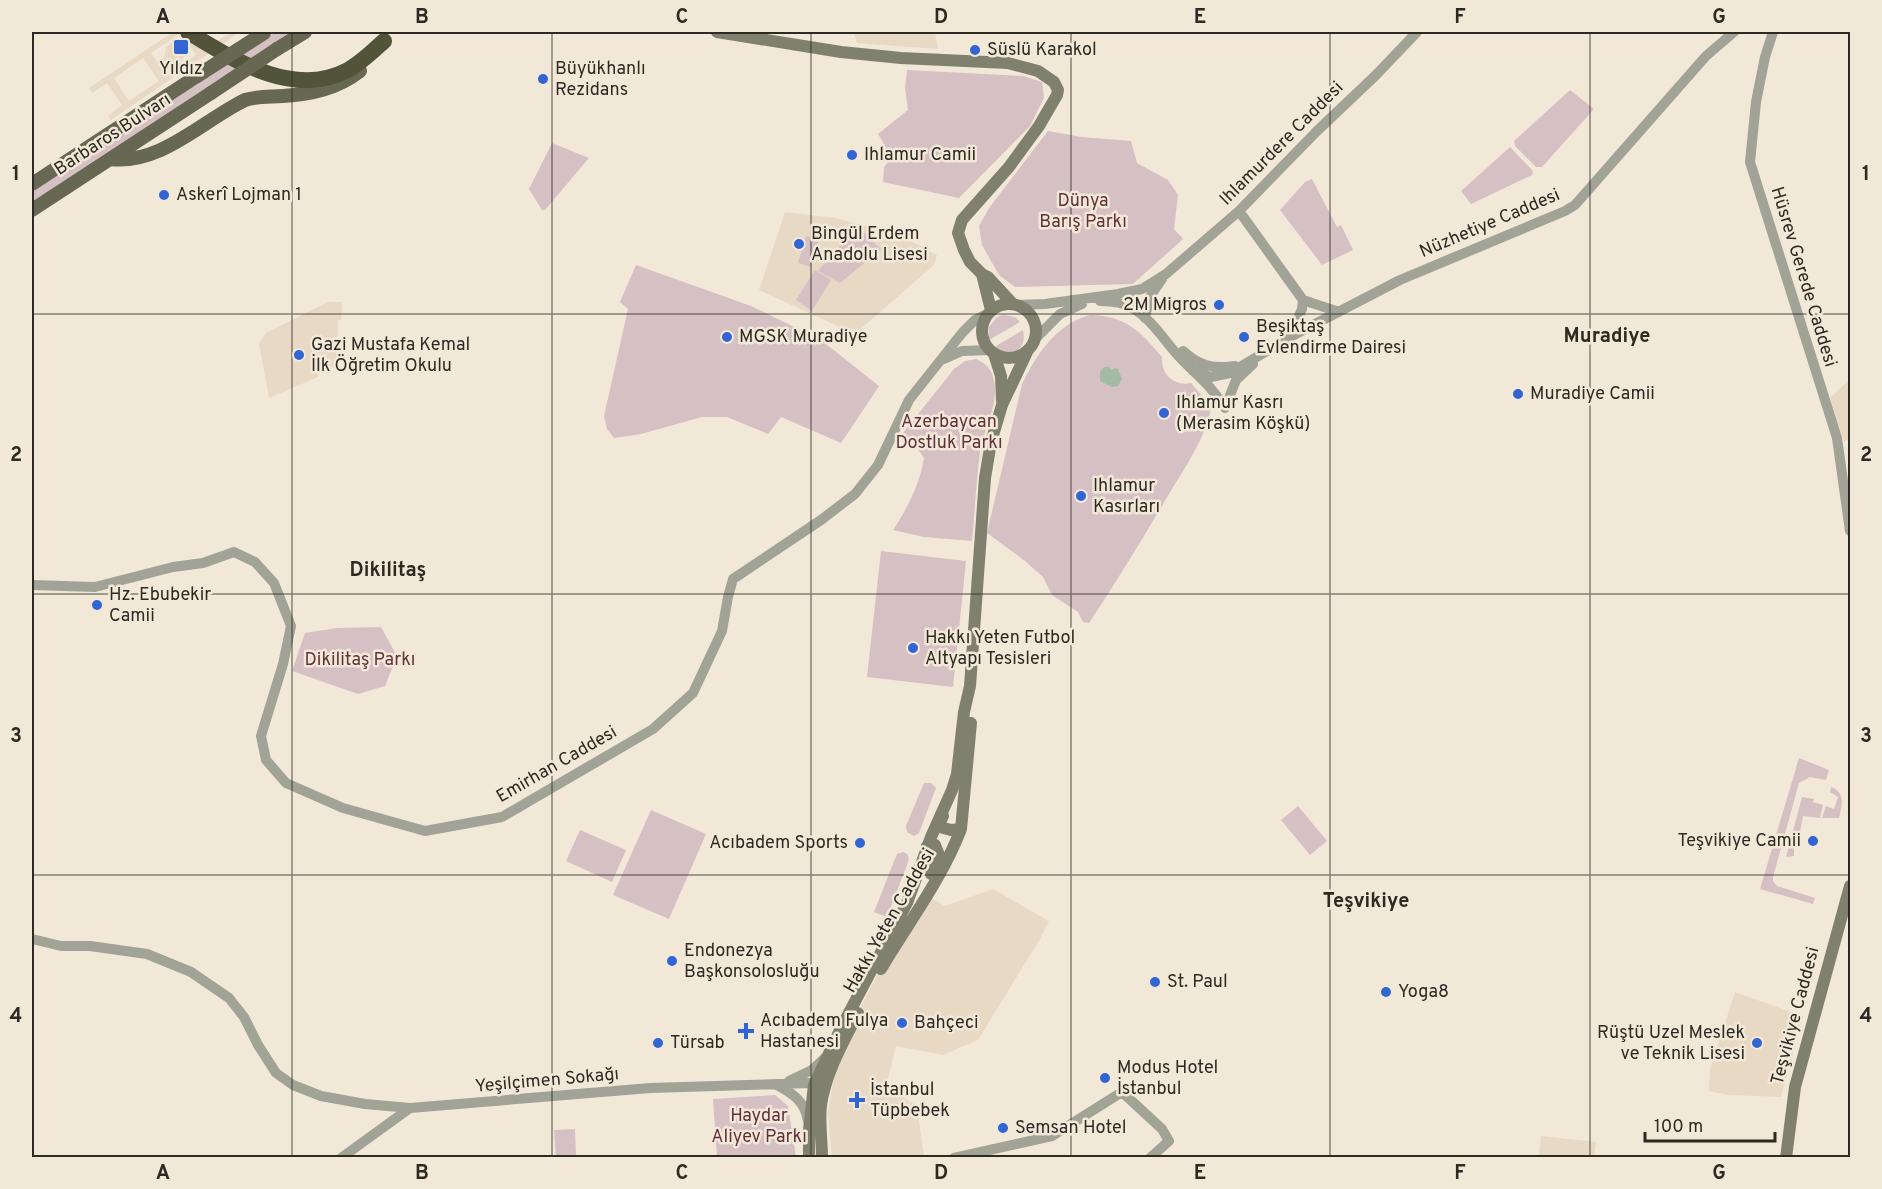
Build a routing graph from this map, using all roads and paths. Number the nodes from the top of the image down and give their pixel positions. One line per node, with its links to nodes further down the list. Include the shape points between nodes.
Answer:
1 (188, 32): 8 (highway, via 233,59 299,81 320,80 346,71)
2 (265, 32): 10 (main road, Barbaros Bulvarı, bridge)
3 (305, 32): 9 (main road, Barbaros Bulvarı, bridge)
4 (717, 32): 13 (main road, via 840,52 1008,63 1038,71 1054,82 1058,95 1040,126 962,220 958,233 964,250)
5 (1417, 32): 12 (street, Ihlamurdere Caddesi)
6 (1734, 32): 18 (street, Nüzhetiye Caddesi, via 1706,56 1575,205 1400,280)
7 (1773, 32): 29 (street, Hüsrev Gerede Caddesi, via 1756,102 1750,162 1837,438)
8 (388, 36): 9 (main road, via 373,60 336,85 310,93 251,98 163,149 135,159)
9 (110, 159): 11 (main road, Barbaros Bulvarı)
10 (32, 184)
11 (32, 210)
12 (1239, 212): 14 (street, Ihlamurdere Caddesi); 15 (street)
13 (982, 274): 16 (main road); 17 (main road)
14 (1166, 274): 16 (street, via 1142,289 1118,294); 19 (street, via 1149,298)
15 (1303, 300): 18 (street); 20 (street)
16 (1014, 304): 17 (main road, via 1003,304); 22 (main road, via 1032,316 1036,330)
17 (989, 312): 23 (main road, via 981,333); 25 (street, Emirhan Caddesi, via 962,333)
18 (1339, 312): 20 (street, Nüzhetiye Caddesi)
19 (1144, 318): 21 (street); 22 (street, via 1121,303 1081,304 1060,314)
20 (1290, 337): 24 (street, Nüzhetiye Caddesi)
21 (1164, 339): 26 (street, Nüzhetiye Caddesi, via 1194,362 1222,368); 27 (street)
22 (1031, 345): 23 (main road, via 1013,358); 28 (main road, Hakkı Yeten Caddesi)
23 (992, 352): 25 (street, via 962,351); 28 (main road, Hakkı Yeten Caddesi, via 1001,375)
24 (1262, 355): 26 (street, Nüzhetiye Caddesi); 27 (street, via 1236,380 1225,408)
25 (944, 359): 30 (street, Emirhan Caddesi, via 909,400 878,465 855,494 733,579 722,631 693,693 653,729 502,817 425,831 343,808 286,783 266,760 261,736 291,626 274,583 255,562 234,552 203,563 95,587)
26 (1241, 366): 27 (street, Nüzhetiye Caddesi, via 1211,377)
27 (1193, 371)
28 (1002, 405): 31 (main road, Hakkı Yeten Caddesi, via 985,478)
29 (1851, 531)
30 (33, 584)
31 (968, 698): 32 (main road, Hakkı Yeten Caddesi); 33 (main road, Hakkı Yeten Caddesi, via 971,721)
32 (952, 790): 33 (main road, via 939,824 945,829); 34 (main road, Hakkı Yeten Caddesi)
33 (961, 829): 36 (main road, Hakkı Yeten Caddesi)
34 (927, 846): 36 (main road, via 935,845 939,855); 38 (main road, Hakkı Yeten Caddesi, via 907,903)
35 (1851, 886): 49 (main road, Teşvikiye Caddesi, via 1795,1087)
36 (922, 904): 39 (main road, Hakkı Yeten Caddesi, via 871,986)
37 (32, 939): 42 (street, Yeşilçimen Sokağı, via 60,946 147,954 191,972 230,999 276,1073 293,1085 321,1096)
38 (829, 1055): 40 (street, Yeşilçimen Sokağı, via 800,1077); 41 (main road, Hakkı Yeten Caddesi)
39 (827, 1079): 41 (main road); 46 (main road, Hakkı Yeten Caddesi, via 821,1107)
40 (777, 1085): 41 (street, Yeşilçimen Sokağı); 42 (street, Yeşilçimen Sokağı, via 650,1088); 43 (street, via 799,1100 806,1111)
41 (814, 1085): 43 (main road, Hakkı Yeten Caddesi)
42 (410, 1108): 44 (street)
43 (809, 1130): 45 (main road, Hakkı Yeten Caddesi)
44 (341, 1158)
45 (809, 1158)
46 (822, 1158)
47 (954, 1158): 48 (street, via 1052,1136 1122,1092 1162,1129 1169,1141)
48 (1150, 1158)
49 (1786, 1158)

